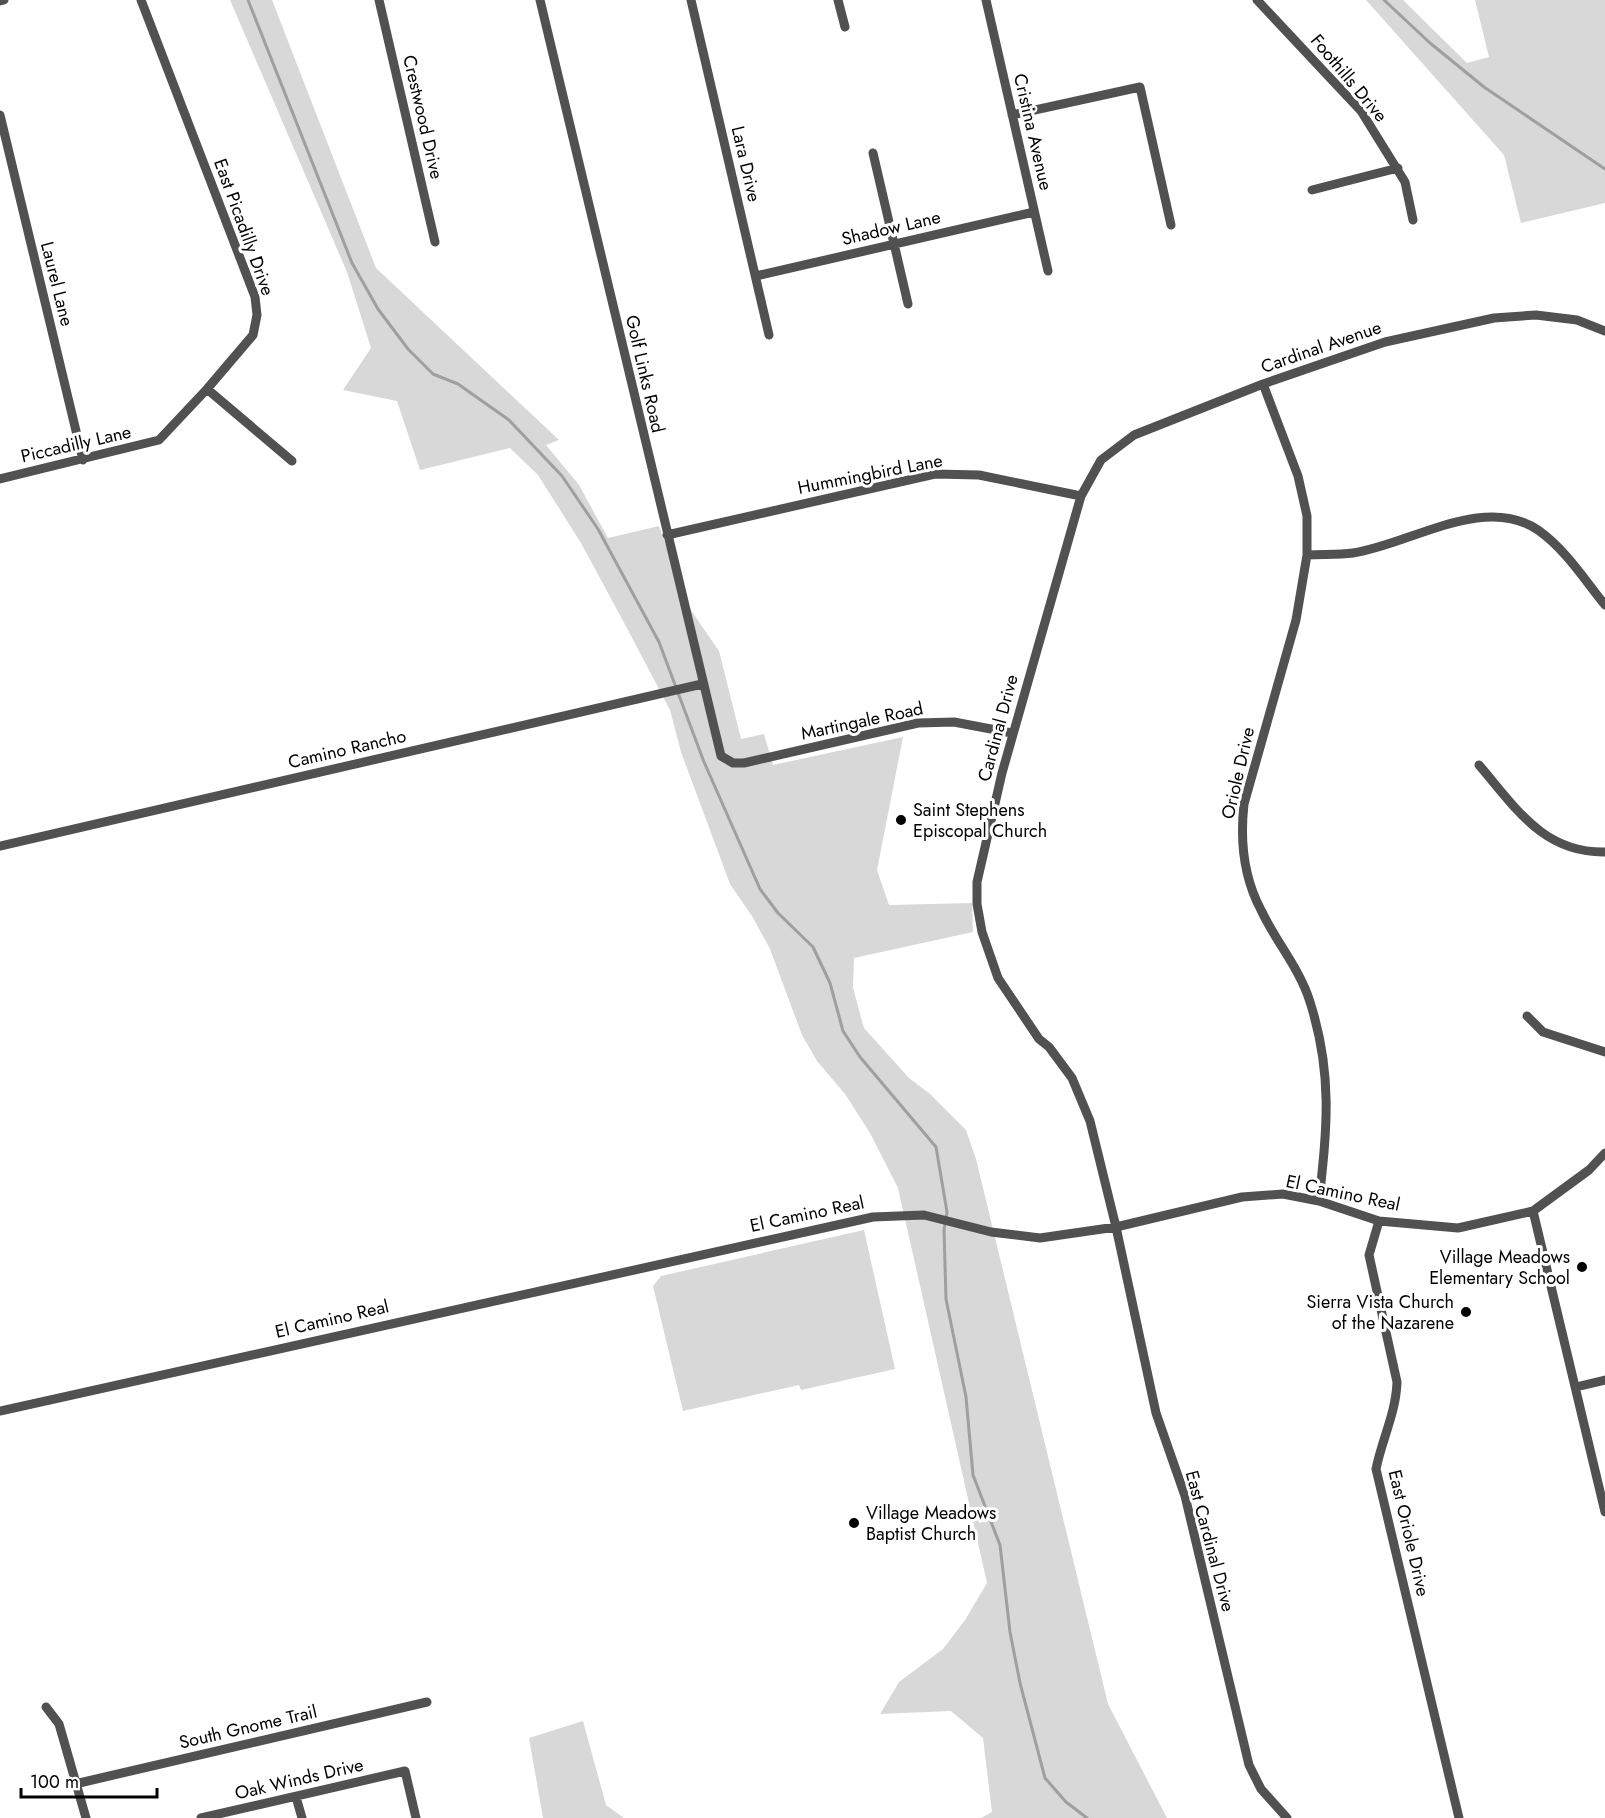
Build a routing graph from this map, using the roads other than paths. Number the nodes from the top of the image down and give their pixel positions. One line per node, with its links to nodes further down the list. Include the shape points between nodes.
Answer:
1 (141, 0): 25 (street, East Picadilly Drive, via 255,297 253,335)
2 (379, 0): 17 (street, Crestwood Drive)
3 (540, 0): 31 (street, Golf Links Road)
4 (691, 0): 20 (street, Lara Drive)
5 (838, 0): 8 (street)
6 (986, 0): 10 (street, Cristina Avenue)
7 (1257, 0): 12 (street, Foothills Drive, via 1361,111)
8 (845, 27)
9 (0, 115): 27 (street, Laurel Lane)
10 (1012, 115): 14 (street, Cristina Avenue); 16 (street, via 1140,87)
11 (873, 153): 18 (street)
12 (1398, 168): 13 (street); 15 (street, Foothills Drive)
13 (1312, 189)
14 (1035, 212): 18 (street, Shadow Lane); 19 (street, Cristina Avenue)
15 (1413, 220)
16 (1171, 225)
17 (435, 242)
18 (894, 244): 20 (street, Shadow Lane); 21 (street)
19 (1048, 271)
20 (756, 276): 23 (street, Lara Drive)
21 (908, 304)
22 (1605, 331): 24 (street, Cardinal Avenue, via 1577,320 1536,315 1494,318 1385,342)
23 (769, 335)
24 (1263, 384): 30 (street, Cardinal Avenue, via 1162,423 1115,447 1101,460); 32 (street, Oriole Drive, via 1298,476 1307,516)
25 (207, 389): 26 (street, East Picadilly Drive); 28 (street)
26 (159, 440): 27 (street, Piccadilly Lane)
27 (83, 460): 29 (street, Piccadilly Lane)
28 (292, 461)
29 (0, 479)
30 (1081, 496): 31 (street, Hummingbird Lane, via 980,475 935,474); 35 (street, Cardinal Drive)
31 (667, 535): 34 (street, Golf Links Road)
32 (1307, 555): 33 (street, via 1353,553 1482,516 1512,518 1536,529 1557,546); 43 (street, Oriole Drive, via 1296,620 1244,804 1241,832 1251,887 1300,978 1321,1042 1328,1120)
33 (1605, 605)
34 (702, 684): 36 (street, Golf Links Road); 38 (street, Camino Rancho)
35 (1012, 733): 36 (street, Martingale Road, via 954,722 918,723 744,763 733,763); 46 (street, Cardinal Drive, via 977,882 982,932 1006,993 1063,1064 1081,1096)
36 (721, 756)
37 (1479, 765): 39 (street, via 1528,823 1556,843 1583,852)
38 (0, 846)
39 (1605, 852)
40 (1527, 1016): 41 (street, via 1543,1032)
41 (1605, 1053)
42 (1605, 1153): 44 (street, El Camino Real, via 1589,1170)
43 (1319, 1201): 45 (street, El Camino Real); 46 (street, El Camino Real, via 1283,1194 1242,1197)
44 (1533, 1211): 45 (street, El Camino Real, via 1458,1228); 48 (street)
45 (1379, 1221): 60 (street, East Oriole Drive, via 1369,1255 1397,1382 1396,1403 1376,1469)
46 (1116, 1227): 49 (street, El Camino Real, via 1040,1238 991,1232 924,1215 890,1215 793,1233); 59 (street, East Cardinal Drive, via 1156,1413 1185,1496 1249,1765 1261,1789)
47 (1605, 1380): 48 (street)
48 (1576, 1387): 50 (street)
49 (0, 1411)
50 (1605, 1512)
51 (427, 1702): 53 (street, South Gnome Trail)
52 (45, 1707): 53 (street, via 59,1724)
53 (75, 1784): 55 (street)
54 (296, 1797): 56 (street, Oak Winds Drive); 57 (street); 58 (street, Oak Winds Drive, via 405,1771)
55 (86, 1818)
56 (201, 1818)
57 (302, 1818)
58 (416, 1818)
59 (1287, 1818)
60 (1459, 1818)

